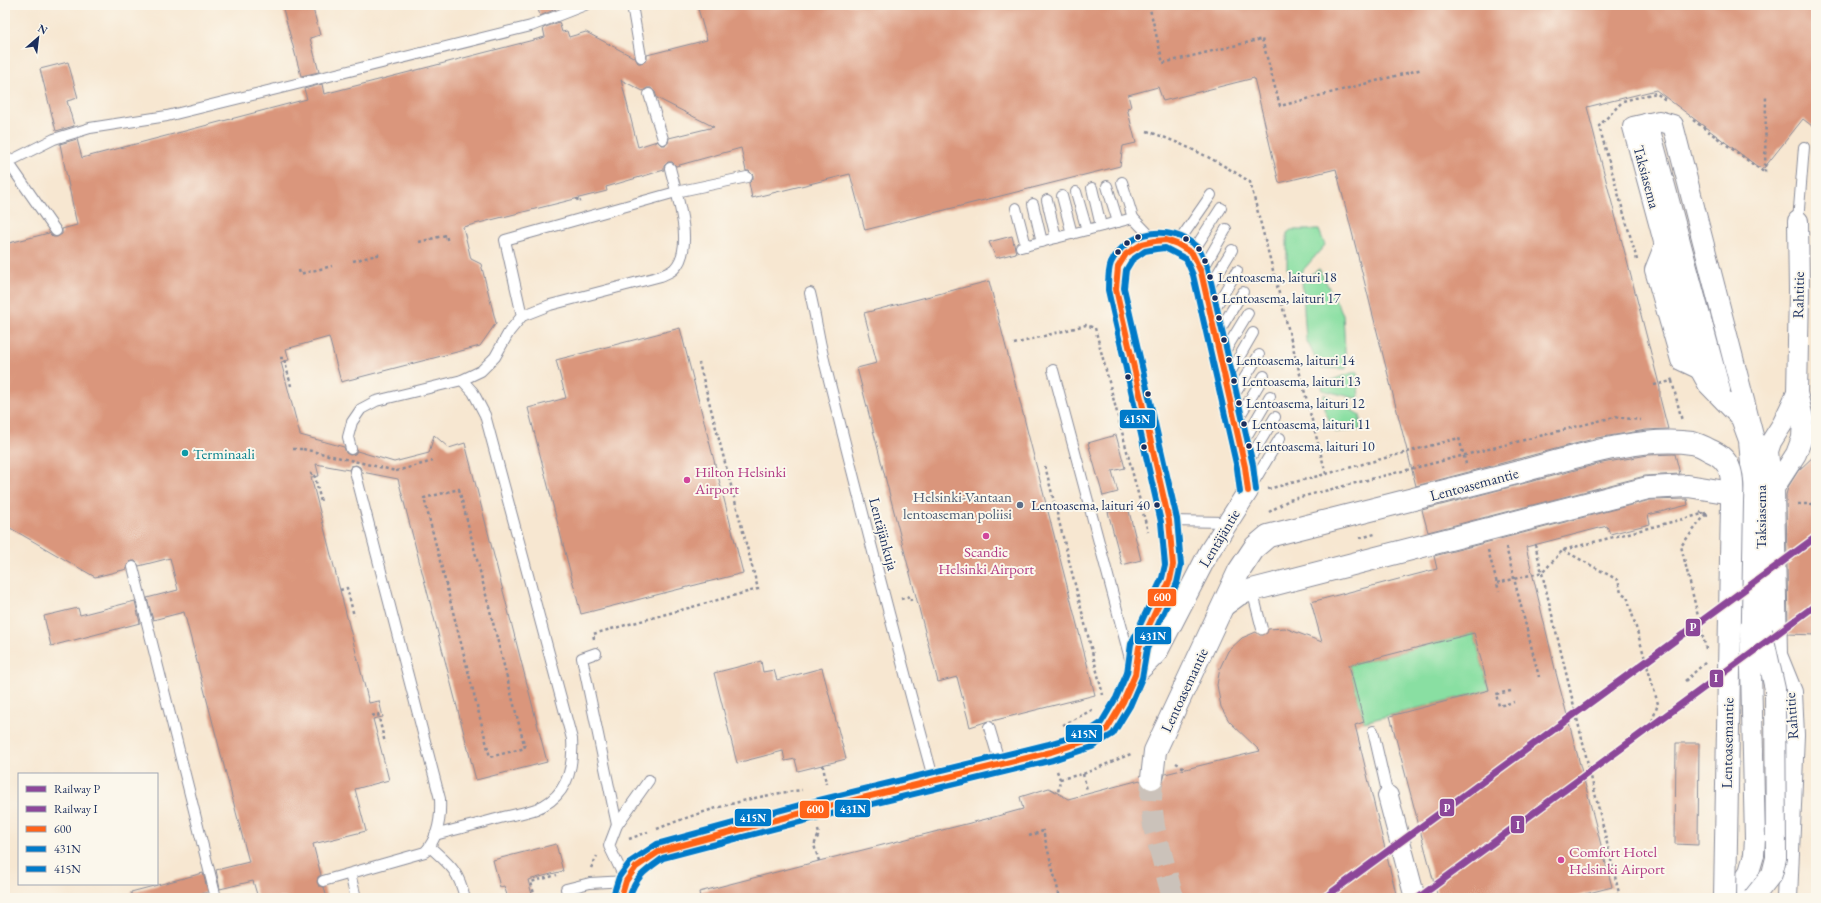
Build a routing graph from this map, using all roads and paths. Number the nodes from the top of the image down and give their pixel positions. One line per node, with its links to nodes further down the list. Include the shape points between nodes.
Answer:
1 (585, 5): 10 (lane, via 531,26 167,116 90,128 54,139)
2 (632, 5): 4 (lane)
3 (1149, 5): 5 (path, via 1163,63 1262,39 1280,106)
4 (641, 57)
5 (1422, 69)
6 (649, 94): 8 (lane)
7 (1147, 131): 14 (path, via 1178,142)
8 (664, 139)
9 (1804, 147): 26 (lane)
10 (6, 163): 31 (lane)
11 (670, 168): 17 (lane)
12 (747, 177): 17 (lane)
13 (1122, 182): 25 (lane)
14 (1250, 182)
15 (1107, 186): 27 (lane)
16 (1092, 188): 28 (lane)
17 (676, 192): 52 (lane, via 685,239 684,252 674,269 660,276 550,305); 52 (lane, via 505,240)
18 (1076, 192): 30 (lane)
19 (1211, 195): 39 (lane)
20 (1062, 196): 32 (lane)
21 (1047, 200): 34 (lane)
22 (1032, 204): 37 (lane)
23 (1016, 208): 37 (lane, via 1024,247)
24 (1221, 208): 39 (lane)
25 (1133, 218): 27 (lane); 35 (lane)
26 (1798, 221): 65 (street, Rahtitie)
27 (1118, 222): 28 (lane)
28 (1101, 226): 30 (lane)
29 (1226, 229): 46 (lane)
30 (1087, 230): 32 (lane)
31 (56, 231)
32 (1072, 234): 34 (lane)
33 (1684, 236): 33 (street, Taksiasema, via 1673,125 1654,122 1633,127); 67 (street, Taksiasema); 67 (street, Taksiasema, via 1697,364 1708,384); 70 (street, Taksiasema); 108 (street, Taksiasema, via 1760,463 1759,598)
34 (1056, 238): 37 (lane)
35 (1155, 241): 39 (street, Lentäjäntie, via 1166,240); 93 (street, Lentäjäntie, via 1142,244 1126,254 1118,267 1116,289)
36 (419, 242): 38 (path, via 446,235)
37 (1042, 242)
38 (448, 243)
39 (1185, 248): 46 (street)
40 (1232, 250): 49 (lane)
41 (381, 254): 42 (path)
42 (353, 261)
43 (332, 266): 44 (path, via 300,274)
44 (299, 270)
45 (1238, 271): 51 (lane)
46 (1201, 272): 49 (street)
47 (1243, 292): 54 (lane)
48 (810, 293): 132 (lane, Lentäjänkuja, via 849,460)
49 (1206, 293): 51 (street)
50 (1248, 313): 58 (lane)
51 (1211, 314): 54 (street)
52 (522, 316): 62 (lane, via 494,357 480,371)
53 (1253, 333): 63 (lane)
54 (1216, 336): 58 (street)
55 (1014, 344): 95 (path, via 1086,325 1095,328)
56 (1259, 354): 68 (lane)
57 (280, 358): 64 (path, via 284,358)
58 (1220, 358): 63 (street)
59 (699, 363): 109 (path, via 758,589)
60 (1053, 370): 113 (lane)
61 (1264, 376): 72 (lane)
62 (462, 380): 75 (lane, via 376,401 361,409 352,422 348,437); 138 (lane, via 473,392 485,415 572,739 573,758 564,788 537,809)
63 (1226, 380): 68 (street)
64 (291, 386)
65 (1797, 393): 84 (street, Rahtitie, via 1768,452); 84 (street, Rahtitie, via 1803,418 1802,438 1796,454)
66 (1270, 396): 74 (lane)
67 (1722, 397): 70 (street, Taksiasema)
68 (1230, 402): 72 (street)
69 (1275, 417): 80 (lane)
70 (1741, 418): 108 (street, Taksiasema, via 1752,464)
71 (1644, 421): 91 (path, bridge, via 1614,417 1289,500)
72 (1235, 424): 74 (street)
73 (1280, 438): 85 (lane)
74 (1241, 446): 80 (street)
75 (351, 449)
76 (293, 450): 78 (path, bridge, via 303,449 396,471)
77 (1407, 451): 83 (path)
78 (433, 461)
79 (1045, 466): 117 (path)
80 (1245, 467): 85 (street)
81 (355, 471): 138 (lane, via 440,799 441,817)
82 (310, 474): 88 (path, via 314,473)
83 (1326, 474)
84 (1774, 488): 154 (street, Rahtitie, via 1777,655 1792,692 1794,735)
85 (1248, 491): 94 (street, Lentäjäntie)
86 (1732, 492): 100 (main road, Lentoasemantie, bridge, via 1728,462 1713,451 1693,443 1658,442 1625,446 1268,536 1255,547); 102 (main road, Lentoasemantie, bridge, via 1688,486 1648,488); 151 (main road, Lentoasemantie, bridge)
87 (424, 498): 87 (path, via 490,757 525,748 459,489)
88 (321, 502)
89 (1798, 504): 90 (path)
90 (1816, 504)
91 (1268, 513)
92 (1706, 513): 110 (path, via 1680,546)
93 (1170, 521): 94 (lane); 113 (street, Lentäjäntie, via 1173,549 1170,580 1139,647)
94 (1227, 522): 113 (street, Lentäjäntie, via 1157,653)
95 (1149, 538)
96 (1505, 543): 114 (path)
97 (1535, 544): 150 (path, via 1619,893)
98 (1563, 550): 122 (path, via 1618,580 1621,594 1627,596 1658,704)
99 (134, 567): 144 (lane)
100 (1239, 571): 102 (lane); 105 (main road, Lentoasemantie, bridge)
101 (340, 590): 106 (path, via 347,588)
102 (1252, 590): 105 (main road, Lentoasemantie, bridge, via 1239,594); 107 (lane, bridge)
103 (899, 600): 104 (path, via 910,596)
104 (911, 601)
105 (1224, 605): 130 (main road, Lentoasemantie, bridge, via 1155,751)
106 (354, 616)
107 (1262, 629)
108 (1756, 629): 152 (street, Taksiasema, bridge, via 1754,855 1749,872); 153 (street, Taksiasema, bridge, via 1774,689 1776,858 1772,874)
109 (593, 634)
110 (1707, 652)
111 (596, 653): 137 (lane, via 582,658)
112 (1709, 659): 115 (path)
113 (1135, 675): 126 (street, Lentäjäntie, via 1107,729 1089,740)
114 (1539, 677)
115 (1685, 681)
116 (1511, 691): 118 (path, via 1496,694 1499,706)
117 (1103, 695)
118 (1514, 702)
119 (372, 716): 123 (path, via 378,714)
120 (989, 727): 126 (lane)
121 (1373, 731): 136 (lane)
122 (1648, 733)
123 (385, 743)
124 (1136, 752): 129 (path)
125 (1173, 761): 128 (path)
126 (1000, 764): 132 (street, Lentäjäntie)
127 (823, 765): 133 (path)
128 (1186, 769)
129 (1083, 774): 134 (path); 135 (path, via 1060,779)
130 (1152, 778)
131 (649, 780): 137 (lane)
132 (934, 781): 143 (street, Lentäjäntie, via 820,808 660,851 636,867)
133 (826, 784)
134 (1087, 790)
135 (1058, 793)
136 (1388, 796): 149 (street)
137 (617, 825): 143 (lane, via 609,846)
138 (435, 835): 140 (lane)
139 (1029, 836): 148 (path, via 1043,831)
140 (430, 847): 141 (lane, via 425,852); 146 (lane, via 460,878)
141 (350, 874): 142 (lane); 145 (lane)
142 (323, 881)
143 (624, 890): 147 (lane, via 590,883 566,889)
144 (216, 898)
145 (356, 898)
146 (465, 898)
147 (569, 898)
148 (1060, 898)
149 (1415, 898)
150 (1614, 898)
151 (1725, 898)
152 (1731, 898)
153 (1753, 898)
154 (1787, 898)

